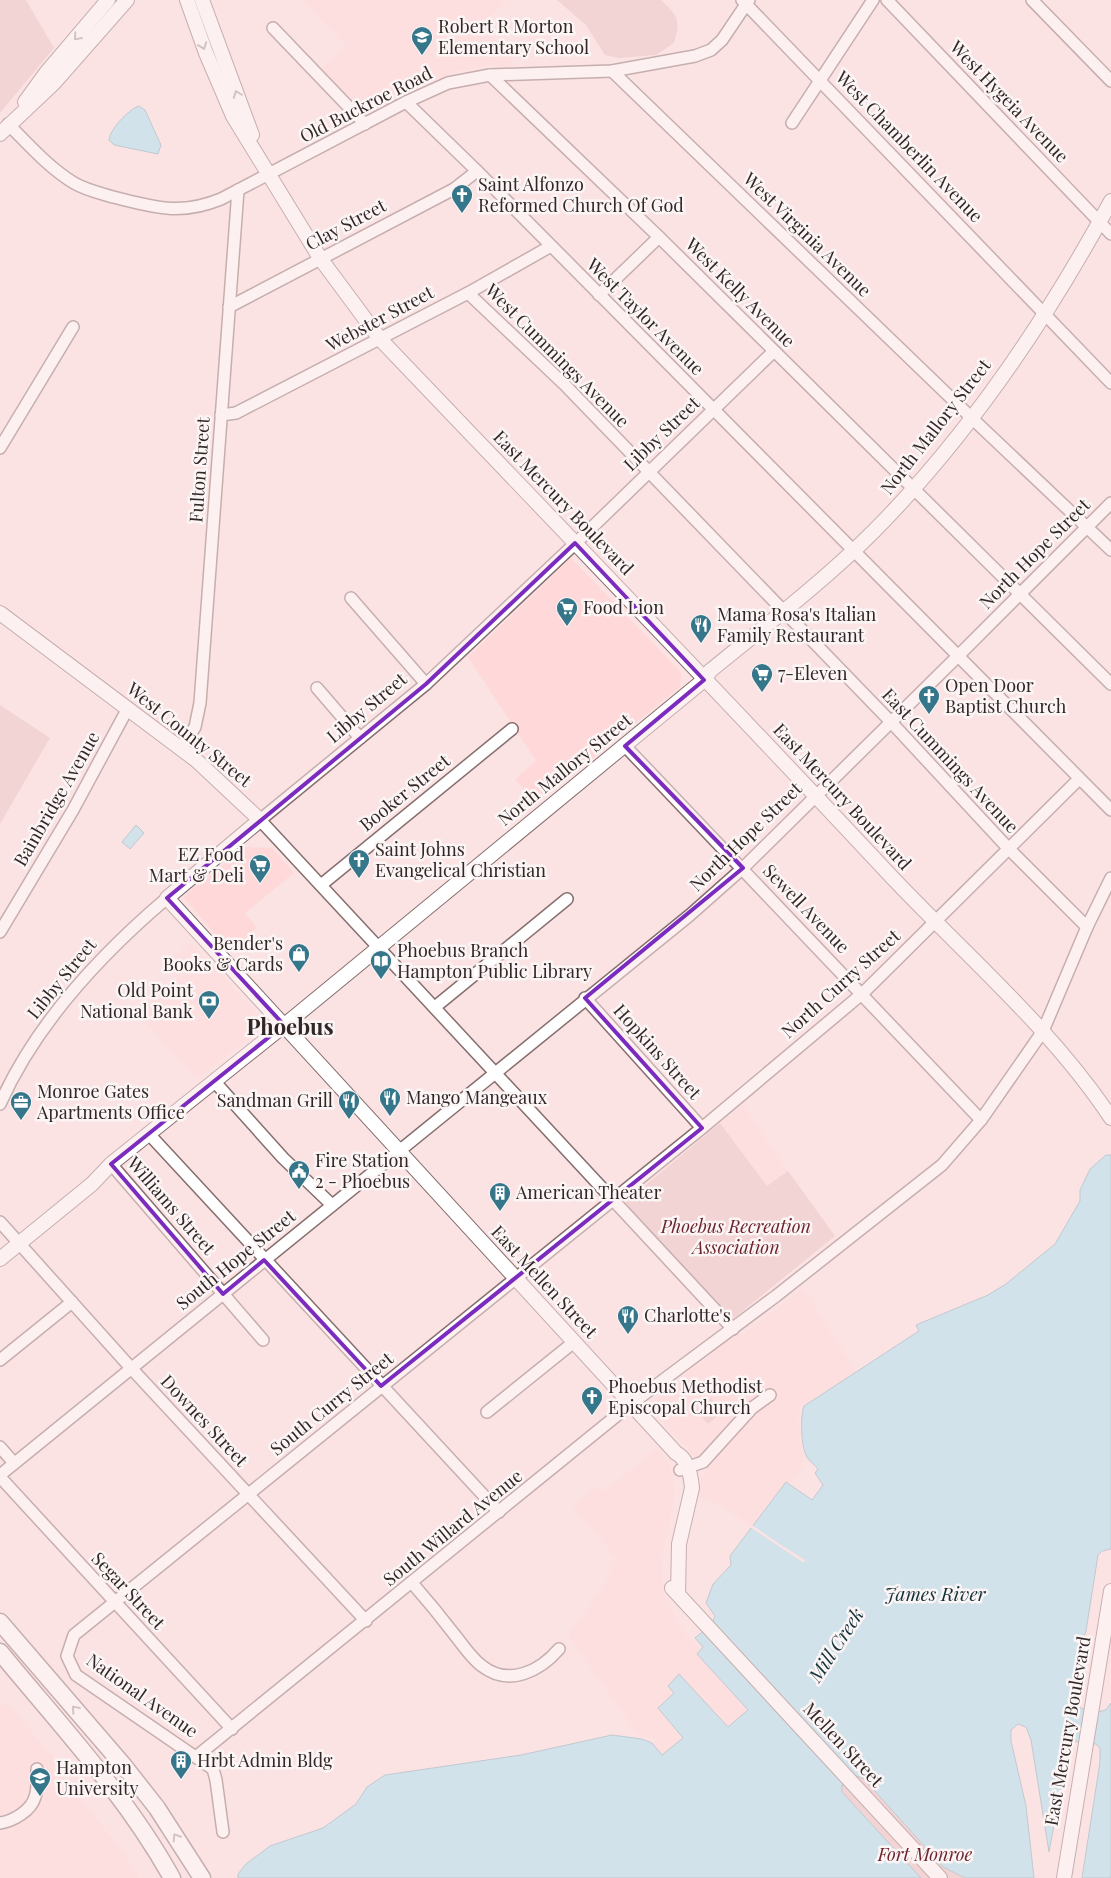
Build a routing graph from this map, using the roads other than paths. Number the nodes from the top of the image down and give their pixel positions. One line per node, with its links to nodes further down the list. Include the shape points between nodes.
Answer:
1 (108, 0): 17 (main road, one-way to 17)
2 (127, 0): 17 (main road, via 54,83)
3 (187, 0): 18 (main road, East Mercury Boulevard, one-way to 18, via 233,116)
4 (202, 0): 18 (main road, East Mercury Boulevard, one-way to 4)
5 (873, 0): 12 (street)
6 (887, 0): 23 (street, West Hygeia Avenue)
7 (1032, 0): 13 (street)
8 (745, 2): 10 (street, Old Buckroe Road, via 722,40 704,53 682,60); 12 (street, West Chamberlin Avenue)
9 (273, 28): 16 (street)
10 (612, 71): 11 (street, Old Buckroe Road); 37 (street, West Virginia Avenue)
11 (490, 75): 14 (street, Old Buckroe Road, via 448,83); 24 (street, West Kelly Avenue)
12 (820, 80): 15 (street); 30 (street, West Chamberlin Avenue)
13 (1111, 81)
14 (406, 102): 16 (street, Old Buckroe Road); 19 (street, West Taylor Avenue)
15 (792, 123)
16 (365, 124): 20 (street, Old Buckroe Road)
17 (4, 129): 21 (street, Old Buckroe Road, via 74,183 93,191 173,210 203,206)
18 (259, 157): 20 (main road, East Mercury Boulevard)
19 (477, 170): 25 (street, West Taylor Avenue); 26 (street, Clay Street, via 454,189)
20 (269, 174): 21 (street, Old Buckroe Road); 26 (main road, East Mercury Boulevard)
21 (238, 190): 29 (street, Fulton Street)
22 (1111, 201): 23 (main road, North Mallory Street)
23 (1107, 226): 30 (main road, North Mallory Street)
24 (660, 237): 28 (street); 33 (street, West Kelly Avenue)
25 (551, 246): 27 (street, Webster Street); 28 (street, West Taylor Avenue)
26 (320, 258): 29 (street, Clay Street); 32 (main road, East Mercury Boulevard)
27 (468, 293): 32 (street, Webster Street); 39 (street, West Cummings Avenue, via 545,366)
28 (599, 295): 35 (street, West Taylor Avenue)
29 (229, 307): 36 (street, Fulton Street)
30 (1047, 316): 34 (street, West Chamberlin Avenue); 37 (main road, North Mallory Street)
31 (73, 327): 38 (street)
32 (380, 339): 36 (street, Webster Street, via 236,413); 43 (main road, East Mercury Boulevard)
33 (773, 352): 35 (street, Libby Street); 40 (street, West Kelly Avenue)
34 (1111, 384)
35 (714, 410): 39 (street, Libby Street); 45 (street, West Taylor Avenue)
36 (221, 415): 60 (street, Fulton Street, via 199,711 195,727)
37 (974, 421): 40 (main road, North Mallory Street); 42 (street, West Virginia Avenue)
38 (0, 448)
39 (649, 473): 43 (street, Libby Street); 49 (street, West Cummings Avenue)
40 (916, 492): 45 (main road, North Mallory Street); 46 (street, West Kelly Avenue)
41 (1111, 503): 42 (street, North Hope Street)
42 (1087, 527): 44 (street, West Virginia Avenue); 46 (street, North Hope Street)
43 (575, 543): 51 (main road, East Mercury Boulevard); 52 (street, Libby Street)
44 (1111, 550)
45 (856, 553): 49 (main road, North Mallory Street); 50 (street, West Taylor Avenue)
46 (1020, 593): 50 (street, North Hope Street); 53 (street, West Kelly Avenue)
47 (351, 598): 52 (street)
48 (0, 614): 55 (main road, West County Street)
49 (786, 615): 51 (main road, North Mallory Street, via 715,677); 56 (street, East Cummings Avenue)
50 (958, 656): 56 (street, North Hope Street); 61 (street, West Taylor Avenue)
51 (704, 680): 59 (main road, North Mallory Street); 62 (main road, East Mercury Boulevard)
52 (426, 684): 58 (street, Libby Street)
53 (1111, 684)
54 (317, 688): 58 (street)
55 (128, 708): 60 (main road, West County Street); 73 (street, Bainbridge Avenue, via 73,810)
56 (891, 722): 62 (street, North Hope Street); 65 (street, East Cummings Avenue)
57 (512, 729): 68 (street, Booker Street)
58 (360, 738): 64 (street, Libby Street)
59 (625, 746): 66 (street, Sewell Avenue); 74 (main road, North Mallory Street)
60 (181, 748): 64 (main road, West County Street)
61 (1079, 779): 63 (street, West Taylor Avenue); 65 (street, North Curry Street)
62 (815, 795): 66 (street, North Hope Street); 71 (main road, East Mercury Boulevard)
63 (1111, 810)
64 (260, 820): 68 (street, West County Street); 69 (main road, Libby Street)
65 (1008, 848): 71 (street, North Curry Street); 72 (street, East Cummings Avenue)
66 (743, 868): 75 (street, Sewell Avenue); 76 (street, North Hope Street, via 690,915)
67 (1111, 878): 72 (street, South Willard Avenue)
68 (321, 885): 74 (street, West County Street)
69 (167, 898): 78 (main road, East Mellen Street); 82 (street, Libby Street, via 123,936 86,975 28,1054)
70 (567, 899): 77 (street)
71 (934, 922): 75 (street, North Curry Street); 79 (main road, East Mercury Boulevard)
72 (1088, 927): 79 (street, South Willard Avenue)
73 (0, 932)
74 (379, 946): 77 (street, West County Street); 78 (main road, North Mallory Street)
75 (862, 993): 84 (street, Sewell Avenue); 85 (street, North Curry Street)
76 (585, 998): 80 (street, North Hope Street); 85 (street, Hopkins Street)
77 (435, 1008): 80 (street, West County Street)
78 (284, 1025): 81 (main road, North Mallory Street); 87 (main road, East Mellen Street)
79 (1043, 1031): 83 (main road, East Mercury Boulevard, via 1089,1084); 84 (street, South Willard Avenue)
80 (495, 1073): 87 (street, South Hope Street); 89 (street, West County Street)
81 (214, 1081): 86 (main road, North Mallory Street); 90 (street)
82 (1, 1098)
83 (1111, 1118)
84 (981, 1120): 99 (street, South Willard Avenue, via 942,1165)
85 (702, 1128): 89 (street, North Curry Street)
86 (148, 1133): 88 (main road, North Mallory Street); 95 (street)
87 (399, 1152): 90 (street, South Hope Street); 96 (main road, East Mellen Street)
88 (107, 1167): 92 (main road, North Mallory Street, via 92,1184); 97 (street, Williams Street)
89 (612, 1200): 96 (street, South Curry Street); 99 (street, West County Street)
90 (332, 1205): 95 (street, South Hope Street)
91 (0, 1222): 92 (street)
92 (15, 1241): 93 (main road); 94 (main road); 98 (street, Downes Street)
93 (0, 1248)
94 (0, 1259)
95 (264, 1260): 97 (street, South Hope Street); 104 (street)
96 (515, 1278): 101 (main road, East Mellen Street); 104 (street, South Curry Street)
97 (223, 1294): 100 (street, Williams Street); 103 (street, South Hope Street)
98 (72, 1302): 102 (street); 103 (street, Downes Street)
99 (733, 1329): 106 (street, South Willard Avenue)
100 (263, 1340)
101 (574, 1342): 106 (main road, East Mellen Street); 107 (street)
102 (0, 1360)
103 (131, 1368): 109 (street, South Hope Street); 112 (street, Downes Street)
104 (381, 1386): 112 (street, South Curry Street); 113 (street)
105 (770, 1395): 110 (street, via 752,1408 707,1458)
106 (631, 1404): 110 (main road, East Mellen Street, via 681,1456); 113 (street, South Willard Avenue)
107 (487, 1412)
108 (0, 1447): 109 (street)
109 (14, 1463): 111 (street, South Hope Street)
110 (684, 1469): 133 (main road, Mellen Street, via 682,1493 672,1532 668,1579 704,1625)
111 (0, 1476): 116 (street, Segar Street)
112 (248, 1494): 116 (street, South Curry Street); 117 (street, Downes Street)
113 (499, 1512): 114 (street, South Willard Avenue)
114 (413, 1584): 117 (street, South Willard Avenue); 120 (street, via 472,1656 489,1671 506,1676 524,1674 541,1667)
115 (1111, 1591): 134 (main road, East Mercury Boulevard)
116 (114, 1602): 119 (street, South Curry Street); 124 (street, Segar Street)
117 (366, 1621): 124 (street, South Willard Avenue)
118 (0, 1622): 132 (highway, one-way to 118, via 158,1808)
119 (74, 1635): 125 (street, National Avenue, via 67,1656 76,1675)
120 (559, 1649)
121 (0, 1652): 123 (highway)
122 (0, 1658): 123 (highway)
123 (26, 1684): 129 (highway, via 103,1777)
124 (232, 1729): 125 (street, South Willard Avenue)
125 (197, 1756): 128 (street, National Avenue, via 213,1769)
126 (37, 1769): 127 (street, via 36,1797 30,1806 23,1813)
127 (0, 1823)
128 (223, 1832)
129 (154, 1848): 130 (highway); 131 (highway)
130 (168, 1878)
131 (172, 1878)
132 (202, 1878)
133 (940, 1878)
134 (1064, 1878)

